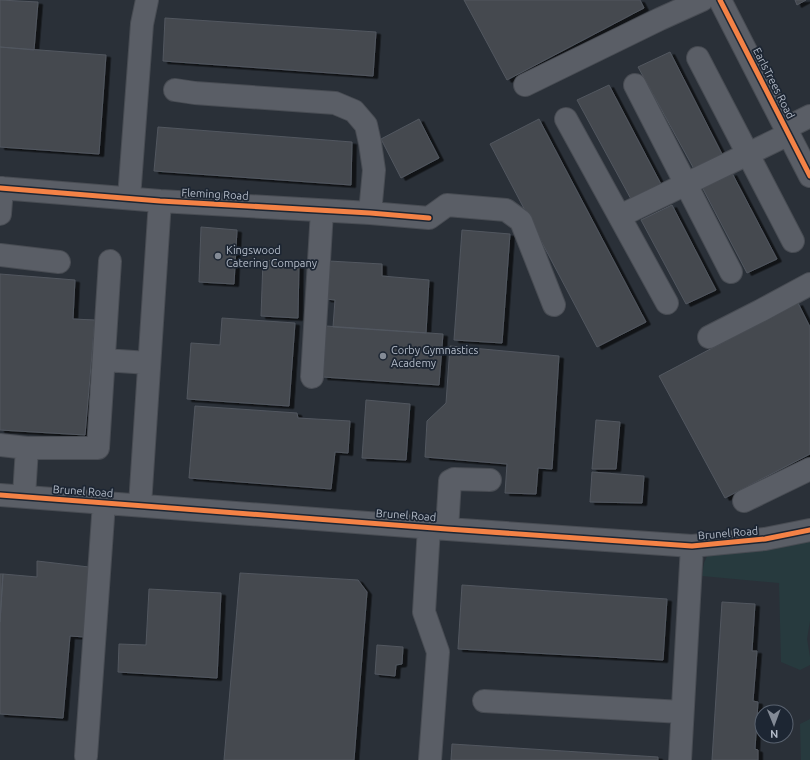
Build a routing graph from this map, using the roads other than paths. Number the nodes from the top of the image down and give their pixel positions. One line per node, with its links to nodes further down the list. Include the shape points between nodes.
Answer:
1 (147, 0): 15 (street, via 142,24)
2 (702, 0): 5 (street)
3 (720, 0): 10 (street, EarlsTrees Road)
4 (698, 58): 11 (street)
5 (525, 85)
6 (635, 86): 13 (street)
7 (175, 90): 18 (street, via 334,103 354,111 366,125 370,143 374,170)
8 (810, 116): 10 (street)
9 (566, 119): 20 (street)
10 (796, 140): 11 (street); 12 (street, EarlsTrees Road)
11 (748, 154): 13 (street); 21 (street)
12 (810, 176)
13 (685, 184): 20 (street); 25 (street)
14 (1, 188): 15 (street, Fleming Road); 19 (street)
15 (129, 198): 16 (street, Fleming Road)
16 (160, 201): 17 (street, Fleming Road); 31 (street)
17 (322, 211): 18 (street, Fleming Road); 32 (street)
18 (370, 213): 28 (street, Fleming Road, via 429,218 447,205 506,210 522,221)
19 (0, 214)
20 (620, 216): 27 (street)
21 (793, 241)
22 (0, 255): 24 (street)
23 (110, 261): 30 (street)
24 (59, 262)
25 (731, 272)
26 (810, 284): 29 (street)
27 (667, 304)
28 (554, 305)
29 (709, 337)
30 (104, 360): 31 (street); 34 (street, via 98,448)
31 (149, 363): 41 (street)
32 (312, 377)
33 (0, 445): 34 (street)
34 (27, 448): 38 (street)
35 (810, 469): 39 (street)
36 (490, 480): 42 (street, via 450,481)
37 (0, 495): 38 (street, Brunel Road)
38 (24, 496): 40 (street, Brunel Road)
39 (744, 501)
40 (104, 503): 41 (street, Brunel Road); 47 (street)
41 (140, 505): 42 (street, Brunel Road)
42 (438, 528): 44 (street, Brunel Road); 48 (street, via 424,612 438,652)
43 (810, 530): 44 (street, Brunel Road, via 765,539)
44 (692, 546): 46 (street)
45 (484, 701): 46 (street)
46 (682, 712): 49 (street)
47 (86, 756)
48 (430, 760)
49 (680, 760)

